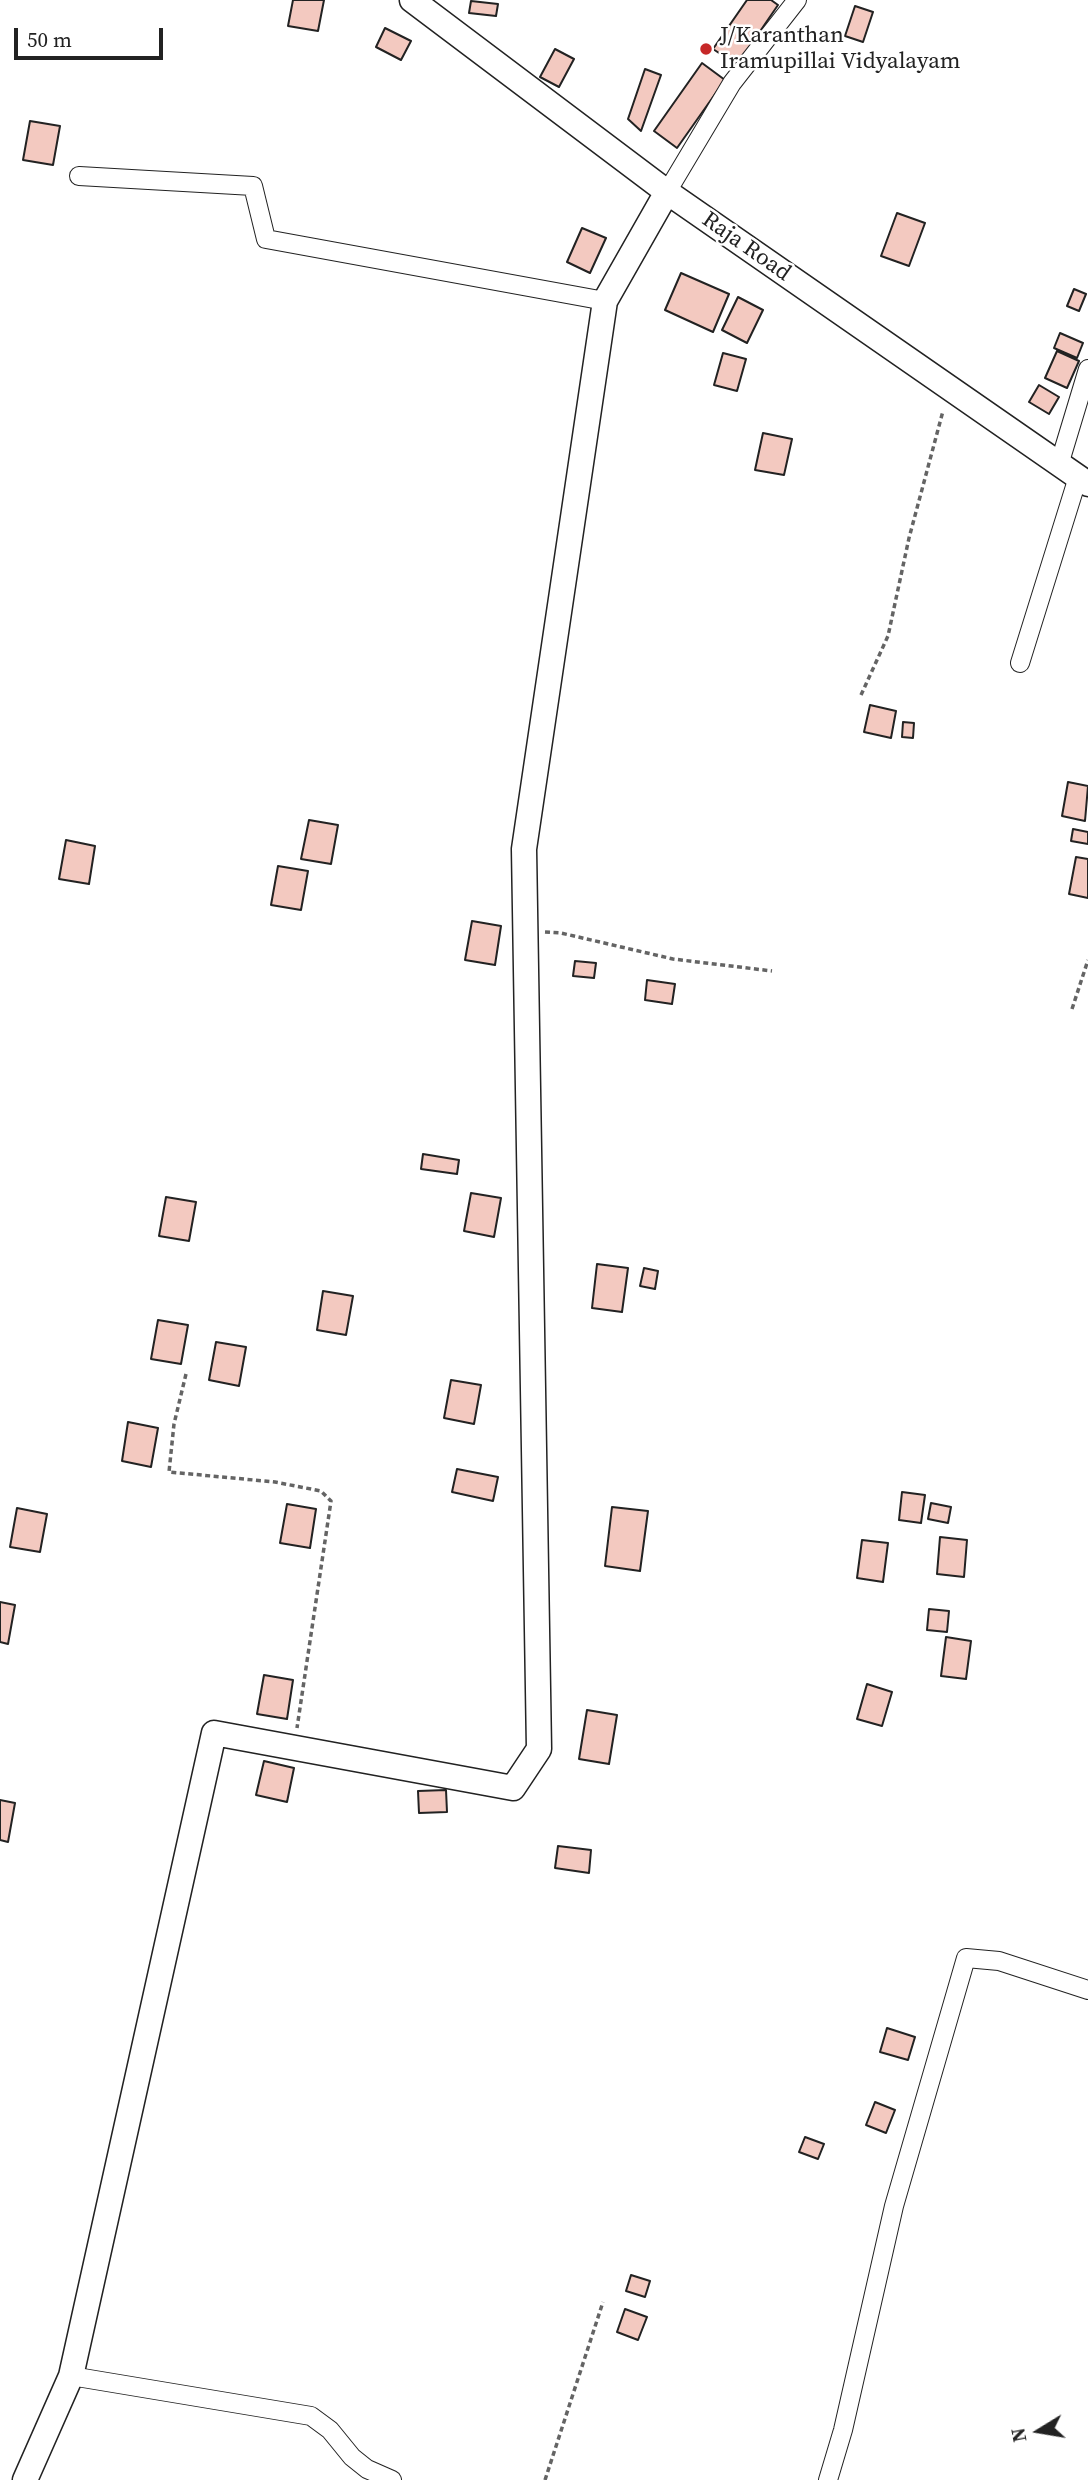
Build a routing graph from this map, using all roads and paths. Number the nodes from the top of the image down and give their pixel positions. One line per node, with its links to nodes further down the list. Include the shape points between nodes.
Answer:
1 (412, 0): 4 (street, Raja Road)
2 (797, 0): 4 (street, via 732,83)
3 (79, 176): 5 (street, via 253,186 266,239)
4 (667, 192): 5 (street); 7 (street, Raja Road)
5 (605, 301): 11 (street, via 524,849)
6 (1088, 369): 8 (street)
7 (949, 388): 8 (street, Raja Road); 10 (path, via 888,636)
8 (1075, 476): 9 (street)
9 (1020, 663)
10 (861, 695)
11 (526, 932): 13 (path, via 561,933 673,959); 16 (street, via 539,1749 513,1788)
12 (1088, 960): 14 (path)
13 (772, 971)
14 (1072, 1009)
15 (186, 1374): 16 (path, via 169,1472 275,1482 321,1491 331,1501)
16 (294, 1748): 19 (street, via 214,1733)
17 (1088, 1990): 23 (street, via 999,1961 966,1958 894,2206)
18 (603, 2302): 22 (path)
19 (71, 2376): 20 (street); 21 (street, via 311,2416 367,2469)
20 (25, 2480)
21 (392, 2480)
22 (545, 2480)
23 (828, 2480)

